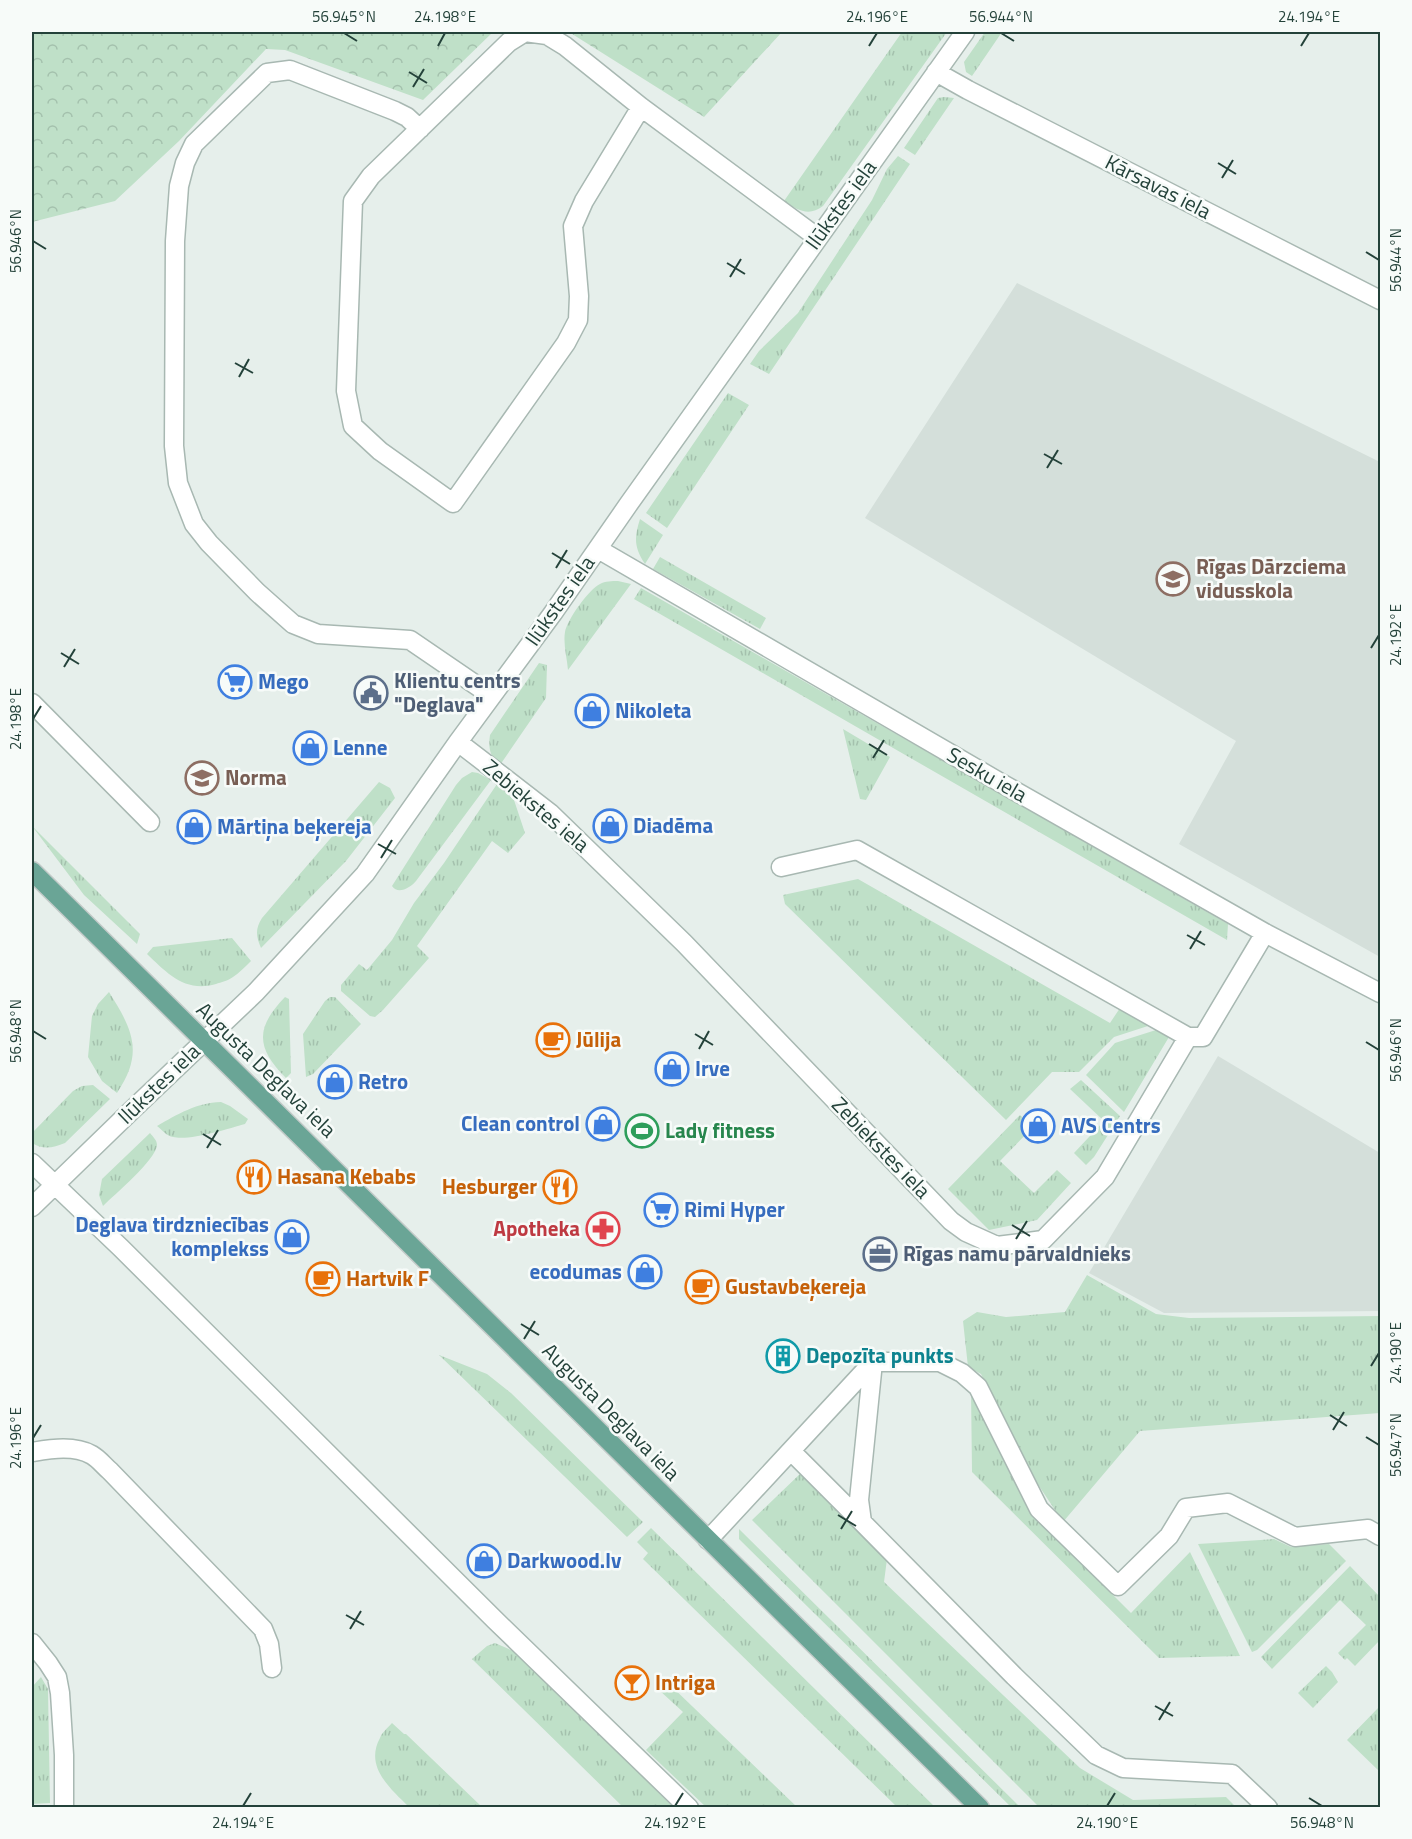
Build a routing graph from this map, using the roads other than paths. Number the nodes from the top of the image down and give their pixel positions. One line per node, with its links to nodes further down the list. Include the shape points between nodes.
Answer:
1 (965, 32): 2 (street, Ilūkstes iela)
2 (936, 72): 5 (street, Ilūkstes iela); 6 (street, Kārsavas iela)
3 (641, 107): 4 (street, via 565,46 547,35 525,32 508,42); 4 (street, via 573,226 578,320 566,343 453,503 380,451 353,426 346,391 353,201 371,176); 5 (street)
4 (420, 129): 8 (street, via 395,111 290,70 267,73 194,144 184,163 179,186 175,241 174,446 178,483 195,524 209,543 293,624 318,634 410,640)
5 (818, 238): 7 (street, Ilūkstes iela)
6 (1380, 300)
7 (598, 549): 8 (street, Ilūkstes iela); 14 (street, Sesku iela)
8 (492, 696): 10 (street, Ilūkstes iela)
9 (32, 703): 11 (street)
10 (458, 742): 16 (street, Zebiekstes iela, via 550,813 692,951 951,1221 997,1246 1043,1240 1105,1177); 17 (street, Ilūkstes iela, via 365,874 276,973)
11 (150, 822)
12 (782, 867): 16 (street, via 857,850)
13 (32, 871): 17 (main road, Augusta Deglava iela)
14 (1265, 933): 15 (street, Sesku iela); 16 (street, Zebiekstes iela, via 1203,1037)
15 (1380, 993)
16 (1188, 1037)
17 (204, 1041): 19 (street, Ilūkstes iela); 26 (main road, Augusta Deglava iela)
18 (32, 1163): 19 (street)
19 (54, 1186): 20 (street, Ilūkstes iela); 30 (street)
20 (32, 1208)
21 (873, 1362): 22 (street); 24 (street, via 859,1500); 25 (street, via 940,1362 962,1372 978,1387 1039,1509 1118,1586 1169,1536 1186,1508 1228,1503 1295,1537 1368,1529)
22 (791, 1451): 24 (street); 26 (street)
23 (32, 1452): 28 (street, via 72,1449 95,1457 263,1629)
24 (862, 1522): 32 (street, via 1096,1755 1123,1768 1232,1773)
25 (1380, 1536)
26 (708, 1540): 31 (main road, Augusta Deglava iela)
27 (32, 1643): 29 (street, via 57,1677)
28 (272, 1668)
29 (64, 1808)
30 (688, 1808)
31 (980, 1808)
32 (1268, 1808)

